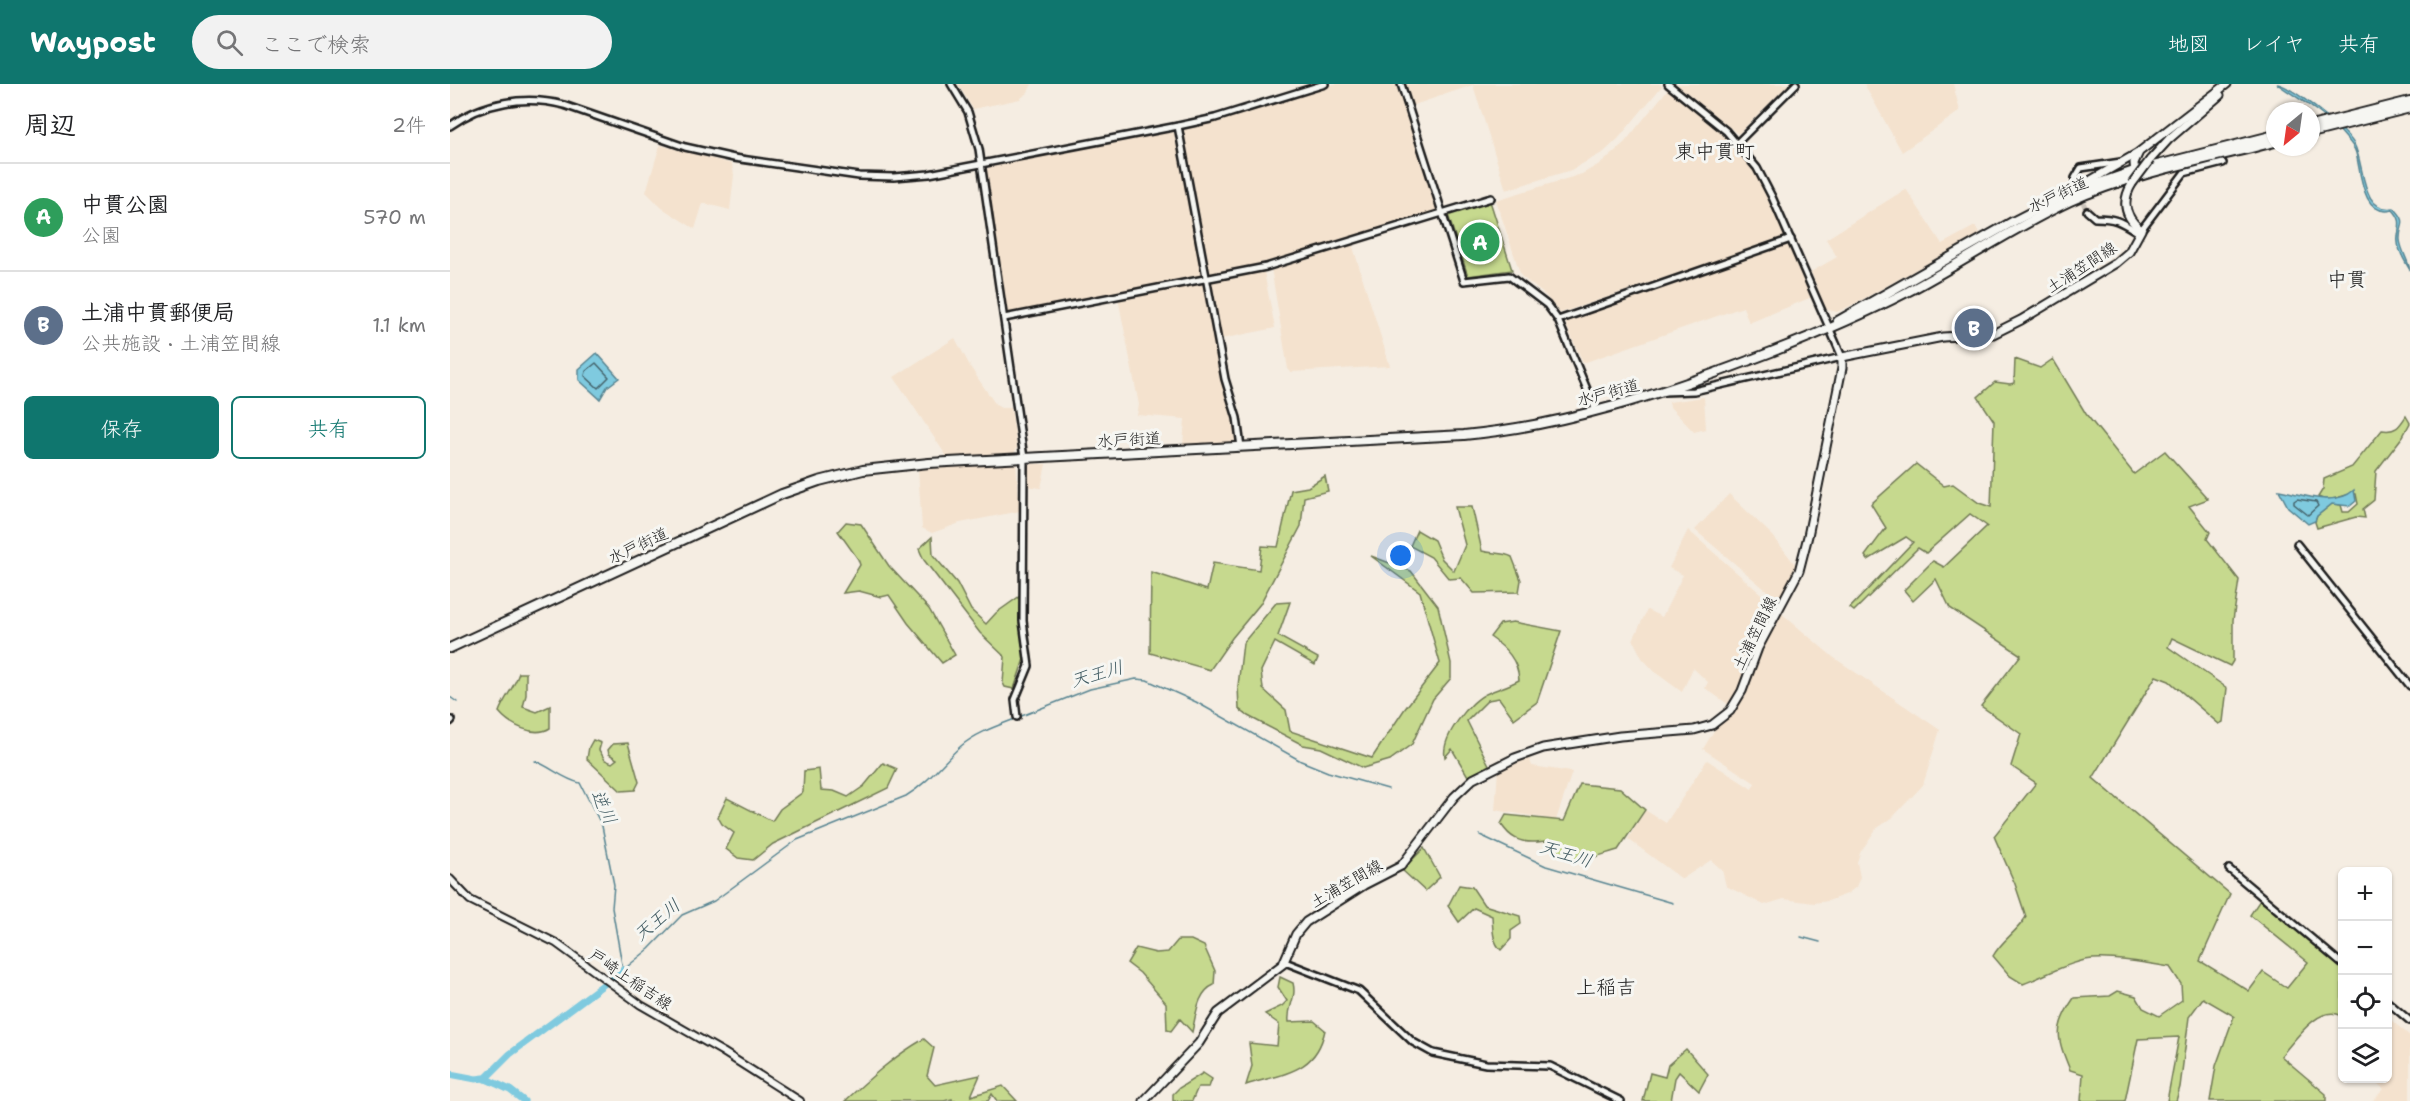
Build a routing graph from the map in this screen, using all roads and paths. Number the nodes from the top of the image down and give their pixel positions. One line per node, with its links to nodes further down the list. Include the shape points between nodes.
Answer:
1 (951, 84): 18 (street, via 972,123)
2 (1325, 84): 11 (street)
3 (1401, 84): 25 (street)
4 (1668, 84): 14 (street)
5 (1796, 84): 14 (street)
6 (2226, 85): 16 (main road); 20 (main road, bridge)
7 (2410, 101): 9 (highway)
8 (2410, 108): 12 (highway)
9 (2320, 124)
10 (450, 126): 18 (street, via 466,115 497,104 537,100 564,105 693,149 838,174 910,176)
11 (1178, 126): 18 (street); 28 (street)
12 (2320, 131)
13 (2266, 138): 20 (highway)
14 (1737, 142): 27 (street, via 1764,181)
15 (2266, 144): 20 (highway)
16 (2139, 152): 17 (main road); 20 (main road)
17 (2125, 161): 21 (street, via 2086,166 2077,173); 22 (main road)
18 (981, 163): 29 (street)
19 (2223, 163): 26 (street, via 2184,172)
20 (2134, 178): 22 (highway, 水戸街道); 26 (main road, via 2125,207); 31 (highway, 水戸街道, via 2069,202 1907,292)
21 (2075, 184)
22 (2065, 195): 31 (highway, 水戸街道, via 2014,220)
23 (1491, 198): 25 (street)
24 (2087, 211): 26 (street, via 2095,218 2120,220)
25 (1442, 213): 28 (street, via 1266,267); 30 (street, via 1464,281 1514,278 1547,305)
26 (2140, 232): 32 (main road, 土浦笠間線, via 2129,252 2116,263 2000,332 1920,341)
27 (1791, 239): 30 (street); 31 (street)
28 (1206, 279): 29 (street); 35 (street)
29 (1004, 318): 36 (street)
30 (1558, 320): 34 (street)
31 (1830, 328): 32 (street); 33 (highway, 水戸街道)
32 (1842, 357): 33 (street, via 1694,391); 44 (main road, 土浦笠間線, via 1800,566 1730,711 1712,724 1694,730 1620,736 1529,752 1473,780 1457,793 1401,866 1306,922 1296,934)
33 (1661, 391): 34 (highway, 水戸街道)
34 (1596, 411): 35 (highway, 水戸街道, via 1485,433)
35 (1241, 447): 36 (highway, 水戸街道)
36 (1024, 458): 38 (highway, 水戸街道, via 902,465 809,484); 40 (street, via 1023,621 1029,666 1015,700)
37 (2297, 544): 39 (street)
38 (450, 648)
39 (2410, 686)
40 (1017, 717)
41 (2229, 868): 43 (street)
42 (450, 879): 47 (main road, 戸崎上稲吉線, via 470,900 554,942 640,1005)
43 (2338, 960)
44 (1285, 962): 48 (main road, 土浦笠間線, via 1218,1012 1199,1043); 49 (street, via 1359,991 1406,1036 1427,1050 1486,1064 1550,1066)
45 (2392, 1005): 46 (street)
46 (2410, 1021)
47 (800, 1101)
48 (1144, 1101)
49 (1621, 1101)

